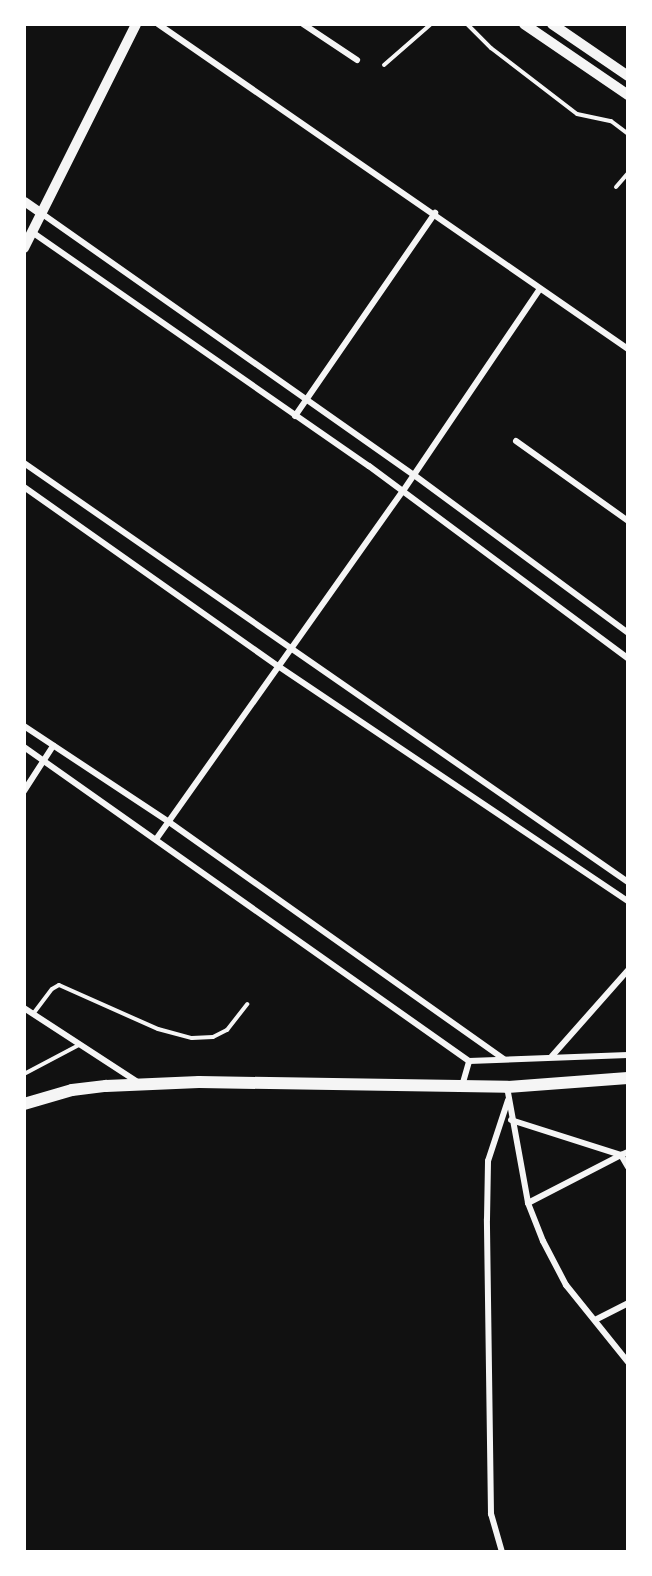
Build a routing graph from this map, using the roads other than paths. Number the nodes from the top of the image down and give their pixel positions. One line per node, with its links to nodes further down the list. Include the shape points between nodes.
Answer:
1 (136, 24): 16 (main road)
2 (158, 24): 17 (street)
3 (303, 24): 8 (street)
4 (431, 24): 9 (lane)
5 (467, 24): 12 (lane, via 491,48 576,114 611,121)
6 (524, 24): 11 (main road)
7 (552, 24): 10 (main road)
8 (357, 60)
9 (384, 65)
10 (628, 76)
11 (628, 95)
12 (628, 134)
13 (628, 173): 14 (lane)
14 (616, 188)
15 (24, 201): 16 (street)
16 (41, 213): 18 (main road); 22 (street)
17 (435, 213): 20 (street); 22 (street)
18 (28, 229): 19 (main road); 23 (street)
19 (24, 248)
20 (540, 289): 21 (street); 26 (street)
21 (628, 349)
22 (308, 399): 23 (street); 26 (street)
23 (295, 416): 28 (street)
24 (516, 441): 29 (street)
25 (24, 462): 31 (street)
26 (414, 475): 28 (street); 30 (street)
27 (24, 488): 33 (street)
28 (403, 491): 31 (street); 32 (street)
29 (628, 522)
30 (628, 633)
31 (291, 648): 33 (street); 41 (street)
32 (628, 658)
33 (278, 666): 39 (street); 42 (street)
34 (24, 726): 35 (street)
35 (53, 746): 37 (street); 39 (street)
36 (24, 747): 37 (street)
37 (44, 760): 38 (street); 40 (street)
38 (24, 791)
39 (169, 822): 40 (street); 52 (street)
40 (158, 838): 53 (street)
41 (566, 840): 42 (street); 43 (street)
42 (557, 853): 44 (street)
43 (628, 882)
44 (628, 900)
45 (628, 970): 51 (street)
46 (248, 1004): 48 (lane, via 227,1030 213,1037 192,1038 158,1029 59,985)
47 (24, 1008): 48 (street)
48 (33, 1014): 49 (street)
49 (79, 1044): 54 (lane); 56 (street)
50 (628, 1055): 51 (street)
51 (552, 1056): 52 (street)
52 (504, 1059): 53 (street)
53 (469, 1061): 57 (street)
54 (24, 1074)
55 (628, 1078): 58 (main road)
56 (141, 1084): 57 (main road); 59 (main road, via 72,1090)
57 (462, 1087): 58 (main road)
58 (507, 1094): 60 (street); 67 (street, via 488,1161 491,1514)
59 (24, 1104)
60 (511, 1120): 61 (street); 63 (street)
61 (625, 1153): 62 (street); 63 (street)
62 (628, 1167)
63 (528, 1203): 65 (street, via 566,1285)
64 (628, 1303): 65 (street)
65 (595, 1320): 66 (street)
66 (628, 1362)
67 (502, 1552)

